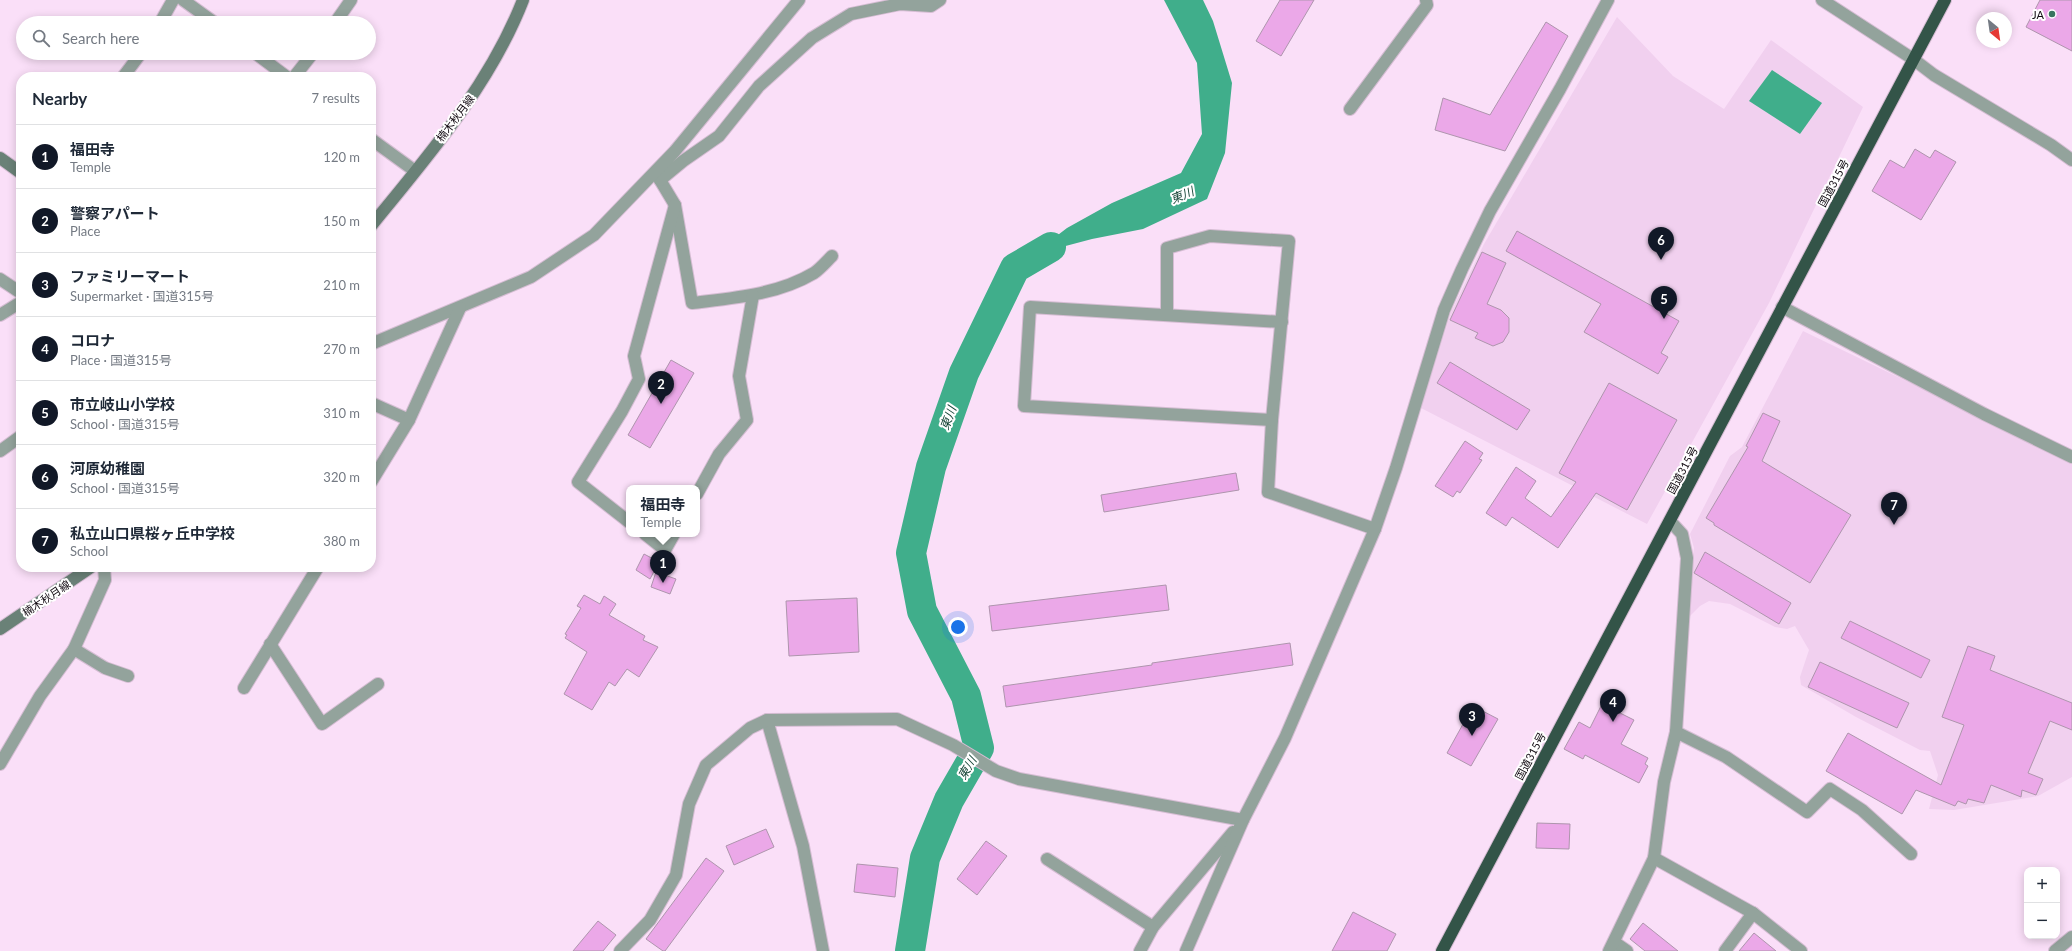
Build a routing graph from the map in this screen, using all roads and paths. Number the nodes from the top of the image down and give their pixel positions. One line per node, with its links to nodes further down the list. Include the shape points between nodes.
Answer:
1 (173, 0): 11 (street)
2 (183, 0): 12 (street)
3 (351, 0): 13 (street)
4 (523, 0): 26 (street, 楠木秋月線, via 483,80)
5 (799, 0): 27 (street)
6 (940, 0): 27 (street, via 931,6 900,4 851,14 812,38 759,86 719,136)
7 (1426, 0): 21 (street, via 1426,5)
8 (1608, 0): 51 (street, via 1490,211 1462,269 1444,310)
9 (1822, 0): 14 (street)
10 (1945, 0): 14 (highway, 国道315号)
11 (164, 16)
12 (205, 16)
13 (340, 16)
14 (1913, 59): 24 (street, via 1934,75); 35 (highway, 国道315号)
15 (136, 60): 18 (street)
16 (265, 60): 19 (street)
17 (307, 60): 20 (street)
18 (127, 72)
19 (281, 72)
20 (298, 72)
21 (1350, 109)
22 (376, 143): 26 (street)
23 (0, 158): 25 (street)
24 (2072, 160)
25 (16, 169)
26 (415, 172): 29 (street, 楠木秋月線)
27 (659, 175): 28 (street); 36 (street, via 594,235 531,277)
28 (675, 205): 33 (street, via 692,303); 49 (street, via 634,356 639,379 578,482)
29 (376, 220)
30 (832, 256): 33 (street, via 815,273 787,286)
31 (0, 279): 32 (street)
32 (16, 290)
33 (753, 295): 48 (street, via 739,376 747,420 719,454)
34 (16, 305): 37 (street)
35 (1782, 307): 46 (street); 50 (highway, 国道315号)
36 (460, 308): 40 (street); 42 (street)
37 (0, 315)
38 (1166, 315): 39 (street); 39 (street, via 1167,248 1210,236 1289,241); 43 (street, via 1030,307 1024,406)
39 (1282, 322): 43 (street)
40 (376, 342)
41 (376, 405): 42 (street)
42 (409, 420): 47 (street)
43 (1272, 420): 51 (street, via 1268,492)
44 (16, 440): 45 (street)
45 (0, 451)
46 (2072, 457)
47 (376, 474)
48 (700, 489)
49 (626, 520)
50 (1670, 521): 64 (street, via 1682,534 1687,558); 78 (highway, 国道315号)
51 (1375, 529): 66 (street, via 1285,738)
52 (649, 537): 53 (street, via 666,550)
53 (672, 537)
54 (85, 572): 57 (street, 楠木秋月線)
55 (104, 572): 59 (street, via 105,580)
56 (315, 572): 58 (street)
57 (0, 629)
58 (270, 644): 61 (street, via 322,724); 62 (street)
59 (74, 649): 60 (street, via 105,668); 65 (street, via 40,696)
60 (128, 676)
61 (378, 684)
62 (244, 688)
63 (767, 720): 66 (street, via 897,719 953,745 996,771 1019,779); 74 (street, via 750,728 706,765 689,804 676,875 650,920); 75 (street, via 803,846)
64 (1676, 732): 67 (street, via 1726,756 1807,812 1830,789 1862,810); 68 (street, via 1664,782)
65 (0, 764)
66 (1243, 820): 71 (street); 77 (street)
67 (1911, 854)
68 (1654, 858): 70 (street); 73 (street)
69 (1047, 859): 71 (street)
70 (1753, 913): 80 (street); 81 (street)
71 (1154, 927): 76 (street)
72 (2072, 937): 82 (street)
73 (1612, 946): 79 (street)
74 (620, 951)
75 (823, 951)
76 (1140, 951)
77 (1186, 951)
78 (1442, 951)
79 (1627, 951)
80 (1725, 951)
81 (1801, 951)
82 (2055, 951)

